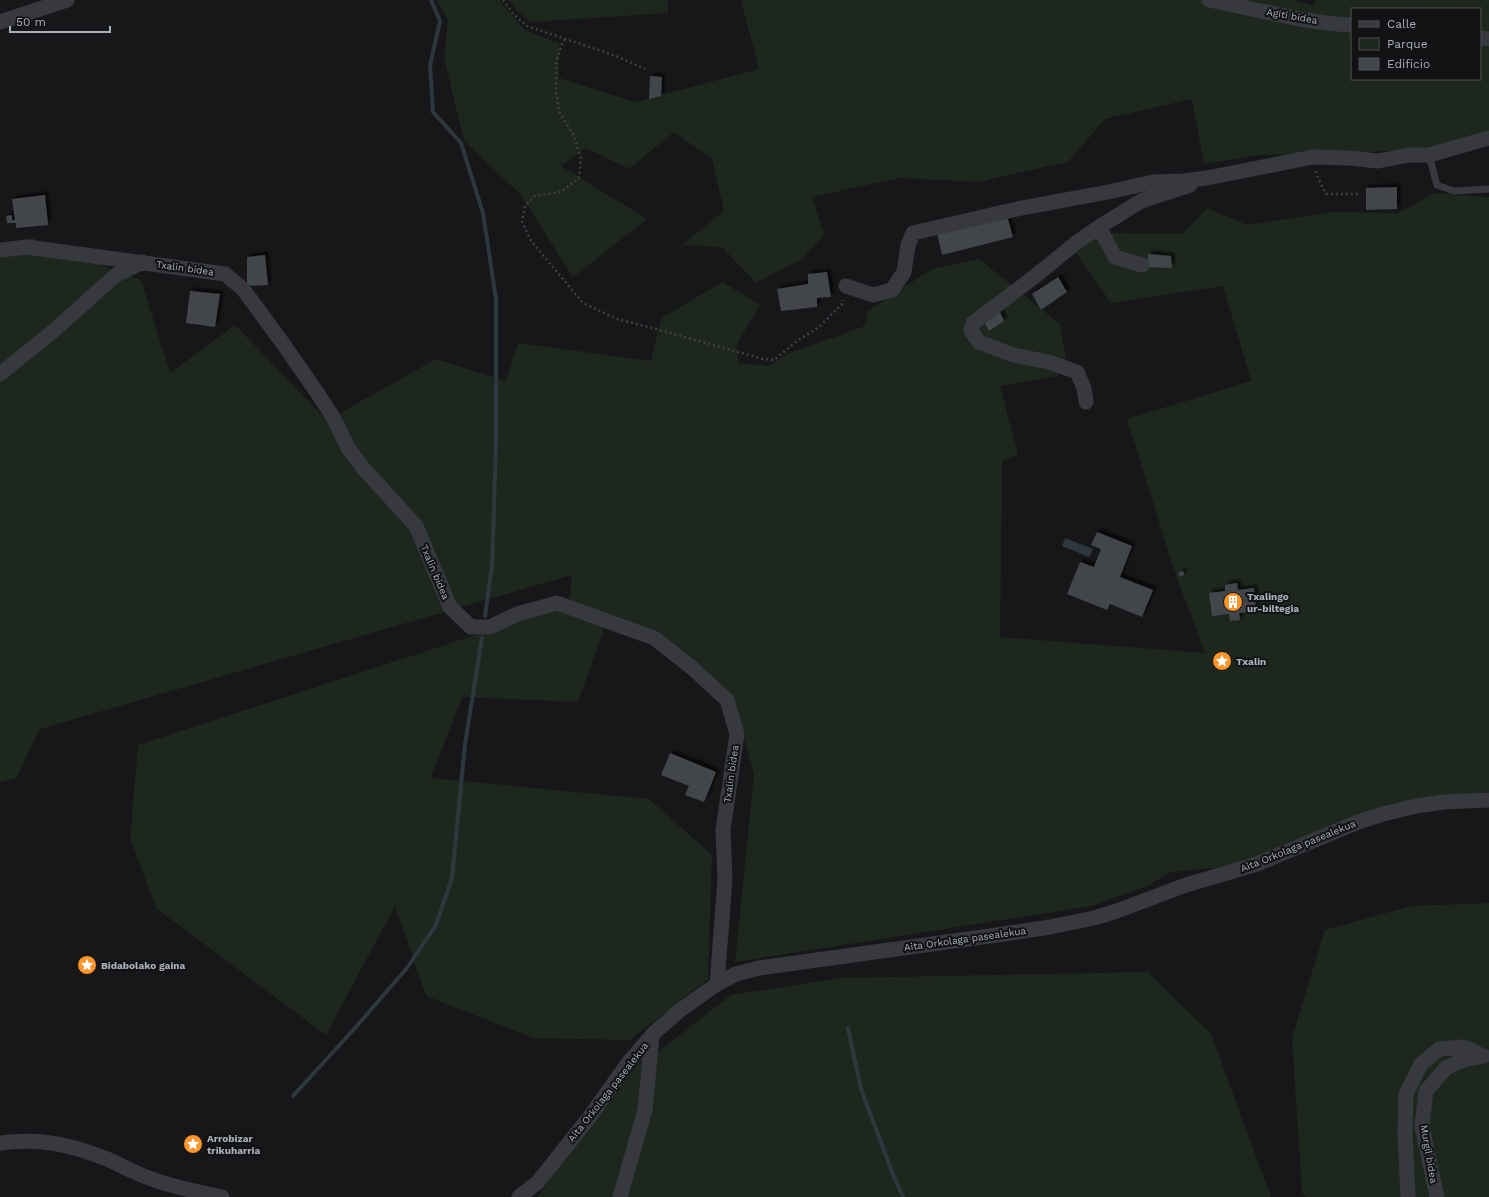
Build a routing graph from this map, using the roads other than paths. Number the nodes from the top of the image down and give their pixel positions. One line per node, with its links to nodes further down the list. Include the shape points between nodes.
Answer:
1 (67, 0): 3 (street)
2 (1209, 0): 4 (street, Agiti bidea, via 1289,17)
3 (0, 22)
4 (1351, 25)
5 (1489, 138): 6 (street)
6 (1429, 155): 7 (street, via 1409,155 1378,161 1313,157); 8 (lane, via 1437,185 1454,191)
7 (1208, 178): 9 (street, via 1142,201); 13 (street, via 1153,182 913,233 908,245 904,272 892,290 873,295)
8 (1489, 189)
9 (1099, 227): 12 (street, via 1115,257); 15 (street, via 973,323 971,331 979,342 1013,355 1049,362 1077,372 1084,388)
10 (0, 250): 11 (street, Txalin bidea, via 27,247)
11 (143, 262): 14 (street, via 116,275 51,334); 17 (street, Txalin bidea, via 225,274 243,289 318,394 348,448 416,526 450,607 471,626 490,627 517,614 557,603 654,638 727,700 737,734 723,830 725,879)
12 (1142, 265)
13 (846, 286)
14 (0, 374)
15 (1086, 402)
16 (1489, 800): 17 (street, Aita Orkolaga pasealekua, via 1444,802 1383,814 1257,864 1186,885 1094,918 997,935 758,968 736,974)
17 (716, 984): 18 (street, Aita Orkolaga pasealekua)
18 (652, 1035): 22 (street, Aita Orkolaga pasealekua, via 538,1182); 23 (street, via 645,1110)
19 (1484, 1056): 24 (street, via 1463,1048 1439,1049 1421,1064 1406,1094); 25 (street, Murgil bidea, via 1466,1059 1446,1068 1426,1091 1422,1126)
20 (0, 1143): 21 (street, via 60,1143 85,1150 148,1178)
21 (222, 1197)
22 (519, 1197)
23 (620, 1197)
24 (1408, 1197)
25 (1437, 1197)

